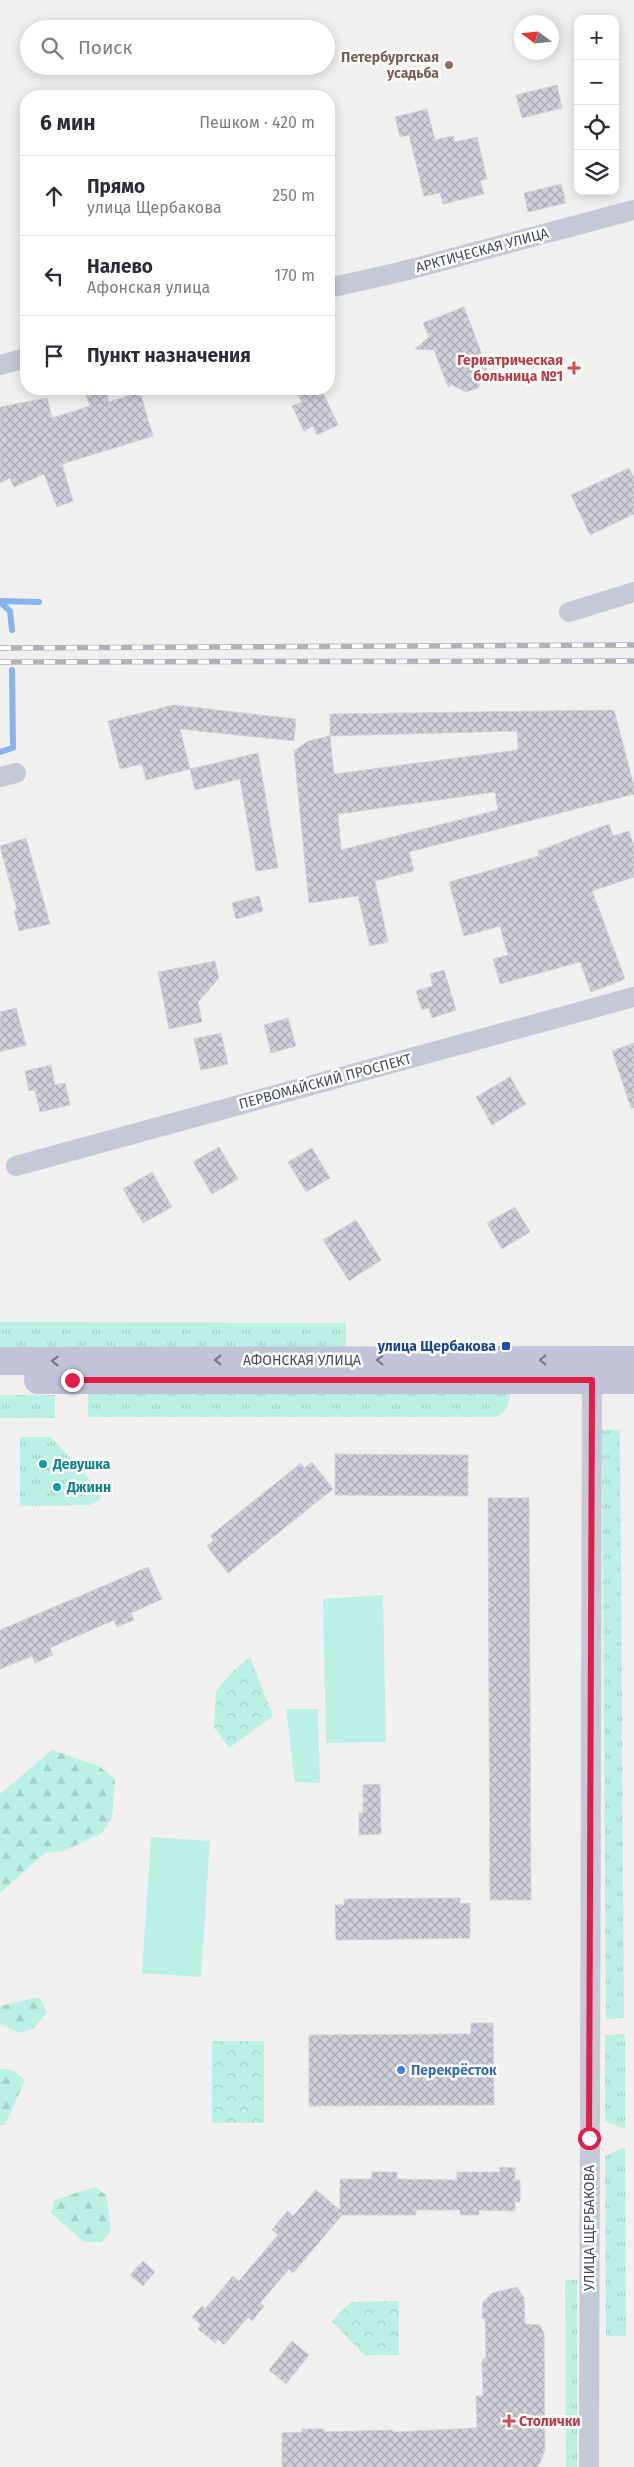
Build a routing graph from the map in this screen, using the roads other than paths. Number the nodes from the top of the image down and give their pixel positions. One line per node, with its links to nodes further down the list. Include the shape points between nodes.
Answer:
1 (634, 210): 2 (street, АРКТИЧЕСКАЯ УЛИЦА)
2 (335, 287)
3 (20, 360): 4 (street)
4 (0, 365)
5 (634, 592): 6 (street)
6 (568, 612)
7 (634, 997): 8 (street, ПЕРВОМАЙСКИЙ ПРОСПЕКТ)
8 (16, 1166)
9 (634, 1360): 11 (street, АФОНСКАЯ УЛИЦА)
10 (0, 1361): 11 (street, АФОНСКАЯ УЛИЦА, one-way to 10)
11 (592, 1370): 12 (street, АФОНСКАЯ УЛИЦА); 13 (street, АФОНСКАЯ УЛИЦА); 14 (street, УЛИЦА ЩЕРБАКОВА)
12 (0, 1380)
13 (634, 1380)
14 (589, 2467)

